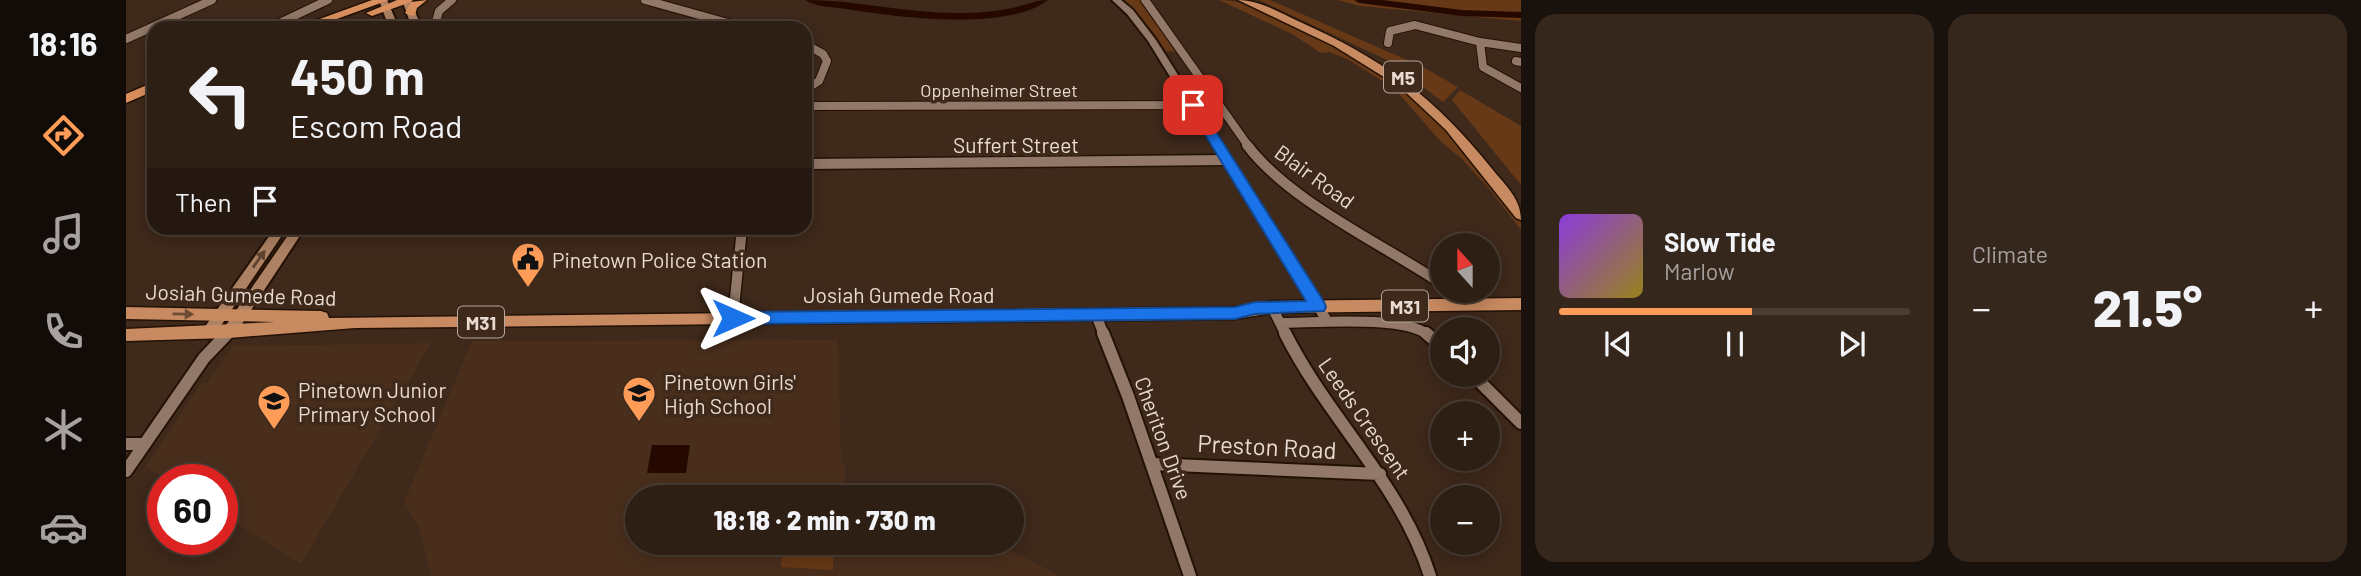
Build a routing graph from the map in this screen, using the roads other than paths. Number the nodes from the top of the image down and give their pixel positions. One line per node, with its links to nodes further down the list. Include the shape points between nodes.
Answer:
1 (212, 0): 14 (street)
2 (328, 0): 15 (street)
3 (366, 0): 16 (highway)
4 (406, 0): 12 (highway); 13 (main road)
5 (421, 0): 13 (highway)
6 (452, 0): 20 (street, via 439,11)
7 (645, 0): 21 (street)
8 (1116, 0): 33 (street, via 1140,24)
9 (1145, 0): 43 (street, Blair Road, via 1266,166 1316,204)
10 (1243, 0): 39 (main road, M5, via 1339,44 1409,89 1452,129)
11 (1251, 0): 38 (main road, M5, via 1356,48 1421,90 1450,116)
12 (384, 2): 17 (highway); 18 (main road)
13 (411, 13): 19 (main road)
14 (169, 21)
15 (284, 21)
16 (331, 21)
17 (334, 21)
18 (391, 21)
19 (414, 21)
20 (436, 21)
21 (721, 21)
22 (147, 31): 23 (street)
23 (126, 39)
24 (1480, 42): 25 (street, via 1410,25 1390,31); 27 (street); 29 (street, via 1483,66)
25 (1388, 43)
26 (812, 48): 28 (street, via 827,61 819,81)
27 (1521, 48)
28 (812, 86)
29 (1521, 88)
30 (147, 89): 32 (highway)
31 (147, 97): 35 (highway)
32 (126, 99)
33 (1193, 105): 34 (street, Oppenheimer Street); 36 (street)
34 (812, 106)
35 (126, 107)
36 (1227, 160): 37 (street, Suffert Street); 47 (street)
37 (812, 164)
38 (1521, 199)
39 (1521, 215)
40 (276, 235): 49 (main road, one-way to 40)
41 (294, 235): 50 (main road)
42 (741, 235): 54 (street)
43 (1430, 276)
44 (1466, 303): 46 (street)
45 (1521, 304): 46 (main road, Josiah Gumede Road / M31)
46 (1468, 305): 47 (main road, Josiah Gumede Road / M31)
47 (1321, 311): 52 (main road, Josiah Gumede Road / M31); 53 (main road, Josiah Gumede Road / M31)
48 (126, 313): 49 (main road, Josiah Gumede Road / M31, one-way to 49)
49 (222, 314): 50 (main road, Josiah Gumede Road / M31); 56 (main road)
50 (241, 314): 55 (main road, Josiah Gumede Road / M31); 57 (main road)
51 (1096, 315): 53 (main road, Josiah Gumede Road / M31); 54 (main road, Josiah Gumede Road / M31); 65 (street, Cheriton Drive)
52 (1521, 315)
53 (1277, 316): 59 (street, Leeds Crescent, via 1402,323); 67 (street, Leeds Crescent, via 1314,386)
54 (733, 318): 55 (main road, Josiah Gumede Road / M31)
55 (355, 322): 57 (main road, Josiah Gumede Road / M31)
56 (209, 332): 57 (main road, Josiah Gumede Road / M31); 58 (main road, Josiah Gumede Road / M31); 60 (street)
57 (229, 332): 60 (street)
58 (126, 335)
59 (1430, 337)
60 (204, 358): 64 (street)
61 (1485, 387): 62 (street)
62 (1521, 423)
63 (126, 444): 64 (street)
64 (145, 444): 66 (street)
65 (1152, 464): 67 (street, Preston Road); 68 (street, Cheriton Drive)
66 (126, 471)
67 (1380, 474): 69 (street, Leeds Crescent, via 1423,548)
68 (1190, 576)
69 (1430, 576)

